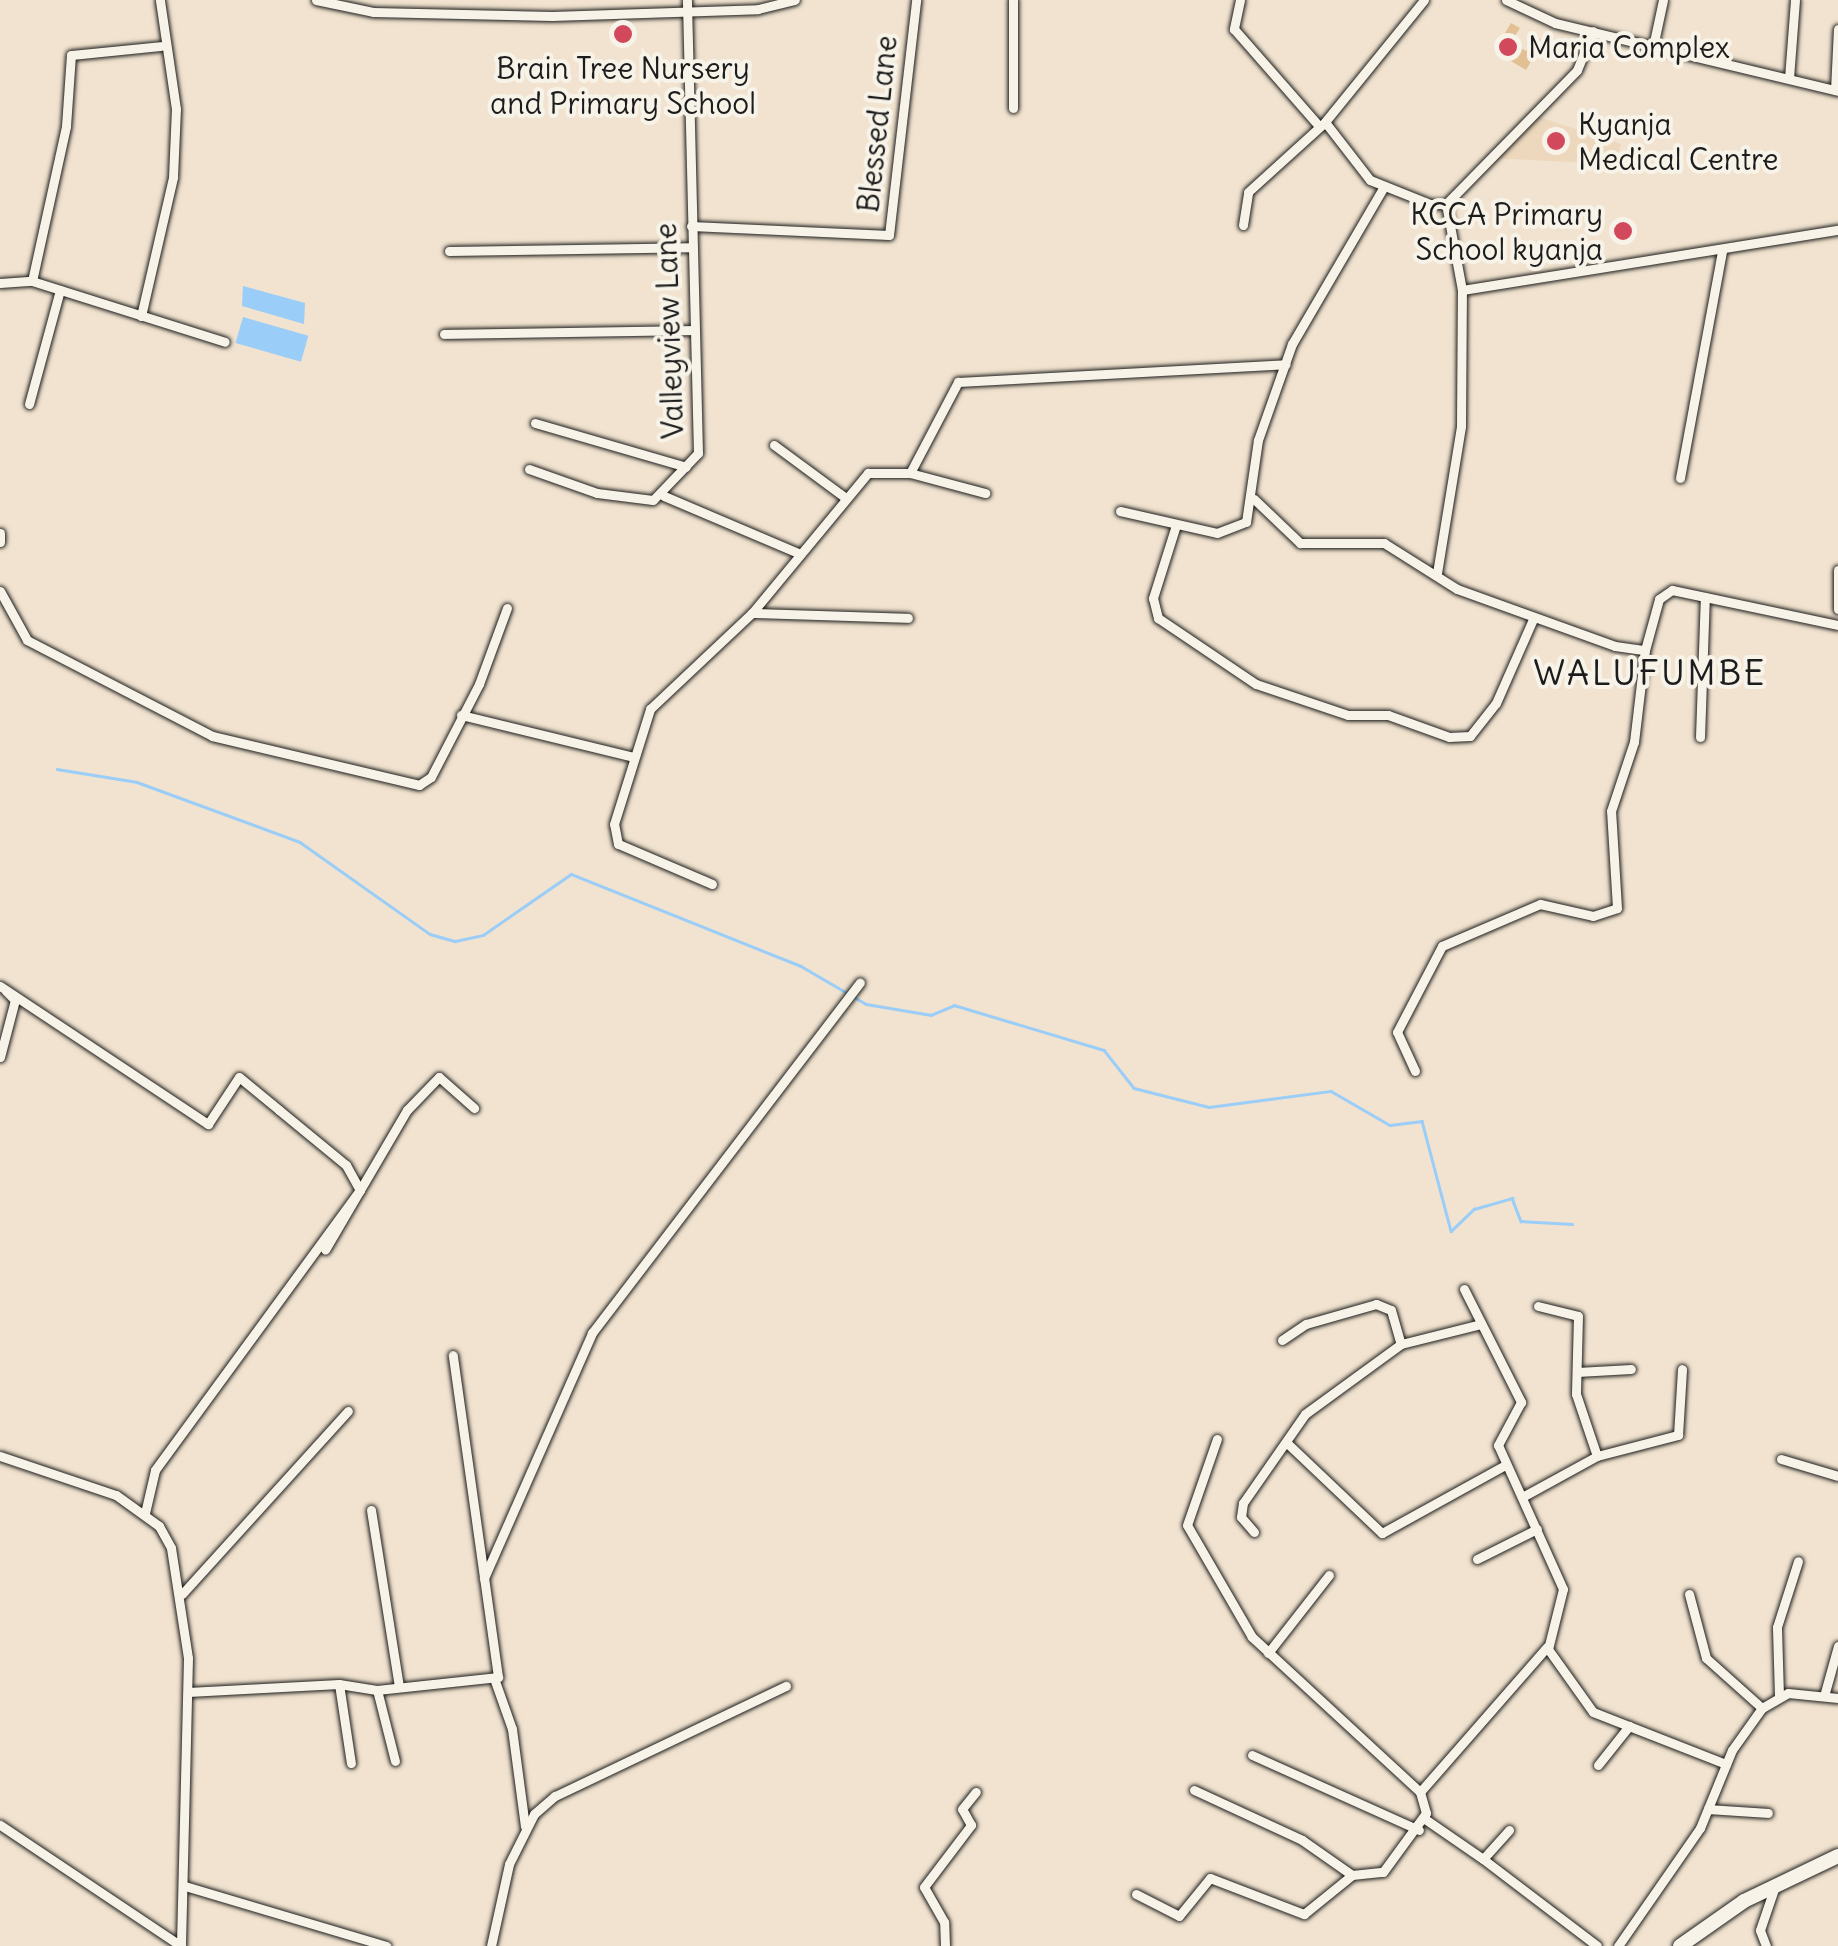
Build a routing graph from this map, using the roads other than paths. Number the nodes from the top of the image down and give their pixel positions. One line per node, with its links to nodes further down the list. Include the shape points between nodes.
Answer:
1 (160, 0): 17 (street)
2 (316, 0): 13 (street, via 440,16)
3 (687, 0): 13 (street, Valleyview Lane)
4 (794, 0): 13 (street)
5 (916, 0): 25 (street, Blessed Lane, via 889,235)
6 (1013, 0): 20 (street)
7 (1240, 0): 21 (street, via 1234,29)
8 (1424, 0): 21 (street)
9 (1506, 0): 12 (street)
10 (1662, 0): 16 (street)
11 (1795, 0): 18 (street)
12 (1520, 4): 15 (street)
13 (688, 13): 25 (street, Valleyview Lane)
14 (1838, 30): 19 (street)
15 (1593, 32): 16 (street); 23 (street, via 1577,70)
16 (1654, 42): 18 (street)
17 (161, 46): 30 (street, via 71,55 66,126); 34 (street, via 176,108 173,177)
18 (1789, 78): 19 (street)
19 (1836, 91)
20 (1013, 108)
21 (1322, 124): 22 (street); 24 (street, via 1248,192)
22 (1383, 188): 23 (street); 38 (street, via 1302,323)
23 (1446, 204): 33 (street)
24 (1243, 225)
25 (691, 226): 27 (street, Valleyview Lane)
26 (1838, 230): 29 (street)
27 (691, 247): 28 (street); 35 (street, Valleyview Lane)
28 (449, 251)
29 (1722, 251): 33 (street); 45 (street)
30 (32, 281): 31 (street); 32 (street)
31 (0, 283)
32 (60, 290): 34 (street); 39 (street)
33 (1462, 290): 56 (street, via 1458,480)
34 (141, 316): 37 (street)
35 (692, 330): 36 (street); 42 (street, Valleyview Lane, via 698,453)
36 (444, 334)
37 (225, 342)
38 (1286, 364): 44 (street, via 958,382); 49 (street, via 1255,451)
39 (30, 404)
40 (534, 423): 42 (street)
41 (774, 445): 48 (street)
42 (686, 467): 47 (street, Valleyview Lane)
43 (529, 470): 47 (street, via 597,493)
44 (910, 474): 46 (street); 48 (street, via 875,470)
45 (1680, 478)
46 (986, 492)
47 (664, 496): 54 (street)
48 (846, 498): 54 (street)
49 (1254, 499): 51 (street, via 1246,522 1229,532); 56 (street, via 1300,543 1367,538)
50 (1120, 511): 51 (street)
51 (1176, 525): 63 (street, via 1153,598 1158,618 1268,690 1348,715 1388,715 1450,737 1470,736 1496,703)
52 (0, 533): 53 (street)
53 (0, 542)
54 (798, 553): 61 (street)
55 (1838, 570): 60 (street)
56 (1438, 573): 63 (street)
57 (0, 591): 66 (street, via 27,640 236,746 419,785)
58 (1705, 598): 64 (street); 65 (street, via 1662,593); 67 (street)
59 (507, 608): 66 (street)
60 (1838, 609)
61 (752, 613): 62 (street); 68 (street, via 650,709)
62 (908, 618)
63 (1533, 619): 65 (street)
64 (1838, 624)
65 (1645, 650): 72 (street, via 1634,742 1611,811 1621,873 1617,908 1592,916 1543,904 1442,946 1396,1032)
66 (461, 716): 68 (street)
67 (1700, 737)
68 (634, 757): 69 (street, via 614,824 618,844)
69 (712, 884)
70 (860, 982): 101 (street, via 592,1333)
71 (0, 1057): 74 (street, via 19,998 208,1124 239,1077 346,1165)
72 (1415, 1071)
73 (474, 1108): 74 (street, via 439,1077 388,1136)
74 (360, 1190): 75 (street); 95 (street, via 155,1470)
75 (325, 1250)
76 (1464, 1290): 78 (street)
77 (1538, 1306): 84 (street, via 1576,1312)
78 (1481, 1324): 80 (street); 91 (street, via 1521,1402 1498,1444)
79 (1282, 1340): 80 (street, via 1306,1324 1376,1304 1391,1310)
80 (1400, 1344): 87 (street, via 1305,1414)
81 (453, 1355): 101 (street)
82 (1631, 1369): 84 (street)
83 (1682, 1370): 89 (street, via 1680,1433)
84 (1577, 1372): 89 (street, via 1576,1394)
85 (348, 1412): 102 (street)
86 (1217, 1439): 106 (street, via 1187,1524)
87 (1287, 1442): 91 (street, via 1382,1533); 97 (street, via 1243,1504 1241,1517)
88 (0, 1456): 95 (street, via 116,1495)
89 (1597, 1456): 93 (street)
90 (1781, 1459): 92 (street)
91 (1505, 1465): 93 (street)
92 (1838, 1476)
93 (1524, 1496): 96 (street)
94 (370, 1510): 110 (street)
95 (145, 1513): 102 (street, via 171,1548)
96 (1537, 1529): 98 (street); 105 (street, via 1564,1590)
97 (1254, 1532)
98 (1477, 1559)
99 (1798, 1561): 113 (street, via 1777,1627)
100 (1329, 1575): 106 (street)
101 (484, 1578): 107 (street)
102 (182, 1594): 112 (street)
103 (1689, 1594): 116 (street, via 1706,1658)
104 (1838, 1646): 114 (street)
105 (1547, 1647): 117 (street, via 1588,1708); 125 (street)
106 (1268, 1653): 125 (street)
107 (496, 1681): 110 (street); 130 (street, via 512,1728)
108 (340, 1684): 111 (street); 112 (street); 120 (street)
109 (786, 1686): 130 (street, via 555,1796)
110 (400, 1687): 111 (street)
111 (377, 1690): 119 (street)
112 (188, 1692): 137 (street)
113 (1779, 1696): 114 (street); 116 (street)
114 (1824, 1696): 115 (street)
115 (1838, 1698)
116 (1762, 1708): 121 (street)
117 (1629, 1726): 121 (street); 122 (street)
118 (1252, 1755): 131 (street)
119 (395, 1761)
120 (351, 1762)
121 (1726, 1764): 126 (street)
122 (1598, 1765)
123 (1194, 1790): 135 (street, via 1306,1842)
124 (976, 1792): 141 (street, via 962,1809 969,1828 924,1887 944,1922)
125 (1420, 1792): 128 (street)
126 (1708, 1809): 127 (street); 143 (street)
127 (1768, 1813)
128 (1424, 1819): 131 (street); 134 (street)
129 (0, 1825): 137 (street, via 181,1946)
130 (524, 1826): 140 (street)
131 (1419, 1830): 135 (street, via 1380,1874)
132 (1508, 1830): 134 (street)
133 (1838, 1856): 136 (main road)
134 (1482, 1859): 142 (street)
135 (1352, 1876): 138 (street, via 1304,1914 1210,1878 1179,1916)
136 (1776, 1883): 144 (main road); 145 (street, via 1760,1930)
137 (185, 1886): 139 (street)
138 (1136, 1894)
139 (386, 1946)
140 (491, 1946)
141 (945, 1946)
142 (1598, 1946)
143 (1618, 1946)
144 (1680, 1946)
145 (1766, 1946)

